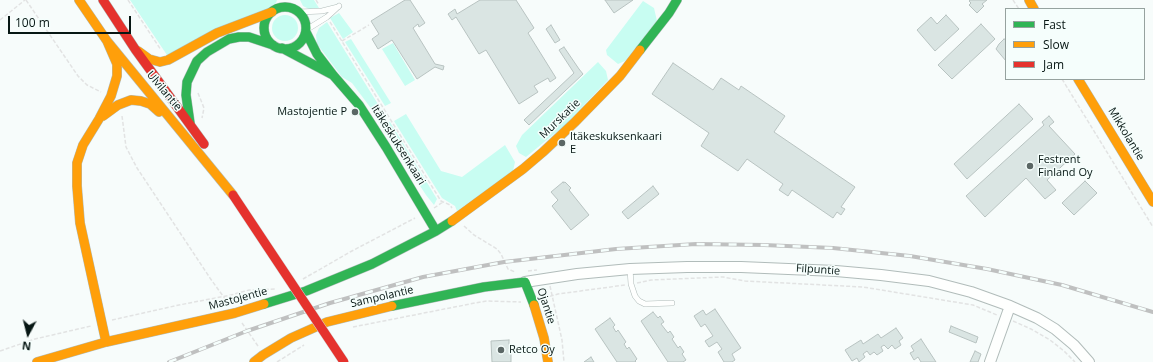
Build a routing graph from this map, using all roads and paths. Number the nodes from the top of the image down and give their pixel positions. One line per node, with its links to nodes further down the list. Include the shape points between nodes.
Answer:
1 (26, 0): 11 (path); 21 (path, via 78,76 87,85)
2 (79, 0): 14 (main road, Ulvilantie)
3 (103, 0): 17 (main road, Ulvilantie)
4 (294, 0): 8 (main road)
5 (316, 0): 9 (path)
6 (677, 0): 30 (main road, Murskatie, via 620,76 576,122 523,169)
7 (276, 7): 8 (main road, via 290,7); 16 (main road, via 267,17 264,29 269,41); 17 (main road, via 217,33 168,60 160,62)
8 (298, 11): 9 (lane); 13 (main road, via 306,23)
9 (322, 11): 10 (lane, via 339,6)
10 (326, 17): 13 (lane); 15 (path)
11 (0, 20)
12 (369, 25): 15 (path)
13 (306, 31): 16 (main road, via 297,45 290,48); 18 (main road, Itäkeskuksenkaari, via 317,54)
14 (106, 41): 21 (main road, via 117,64 117,76); 25 (main road, Ulvilantie)
15 (342, 41): 27 (path)
16 (278, 47): 18 (main road, Itäkeskuksenkaari); 24 (main road, Itäkeskuksenkaari, via 249,37 239,37 219,44 207,52 198,61 188,82 186,95)
17 (135, 49): 24 (main road, Ulvilantie)
18 (333, 75): 29 (main road, Itäkeskuksenkaari, via 359,105)
19 (1063, 80): 31 (path)
20 (1079, 80): 28 (main road, Mikkolantie)
21 (111, 96): 23 (main road)
22 (118, 105): 23 (main road); 25 (main road, via 131,100 141,100 150,104); 42 (path, via 126,147 137,168)
23 (99, 119): 49 (main road, via 83,146 77,163 77,186 80,223)
24 (190, 126): 26 (main road, Ulvilantie, via 223,171)
25 (178, 128): 26 (main road, Ulvilantie)
26 (233, 195): 58 (main road, Ulvilantie, bridge)
27 (443, 202): 29 (path); 30 (path, via 450,206)
28 (1153, 202)
29 (426, 213): 32 (main road, Itäkeskuksenkaari); 38 (path)
30 (458, 217): 32 (main road, Murskatie); 35 (path, via 474,235 497,249 508,269)
31 (1153, 227)
32 (436, 231): 47 (main road, Mastojentie, via 341,277 306,291)
33 (630, 269): 37 (street, Filpuntie); 40 (lane); 46 (street, Filpuntie, via 741,266 881,275 929,282 971,292)
34 (539, 270): 36 (path)
35 (516, 272)
36 (524, 272)
37 (548, 278): 39 (street, Filpuntie); 43 (path)
38 (300, 281)
39 (525, 282): 44 (main road, Ojantie); 54 (main road, Sampolantie, via 477,289 341,319 310,329)
40 (631, 284): 43 (path); 45 (lane, via 635,296 645,304); 48 (path, via 651,280 723,277 745,281 863,287 973,305)
41 (277, 288): 42 (path, via 249,290)
42 (223, 296): 47 (path); 49 (path)
43 (552, 296): 44 (path); 60 (path)
44 (533, 301): 50 (path, via 487,301); 59 (main road, Ojantie)
45 (672, 303)
46 (1010, 306): 48 (street); 63 (street, Filpuntie, via 1038,318 1055,329)
47 (235, 313): 51 (main road, Mastojentie); 54 (path)
48 (1006, 318): 61 (street); 62 (path, via 1050,340)
49 (101, 323): 51 (main road); 53 (path, via 35,339)
50 (350, 328)
51 (106, 342): 55 (main road, Mastojentie)
52 (305, 344): 57 (path)
53 (0, 352)
54 (263, 355): 56 (main road, Sampolantie)
55 (37, 362)
56 (254, 362)
57 (277, 362)
58 (344, 362)
59 (548, 362)
60 (564, 362)
61 (990, 362)
62 (1075, 362)
63 (1089, 362)

